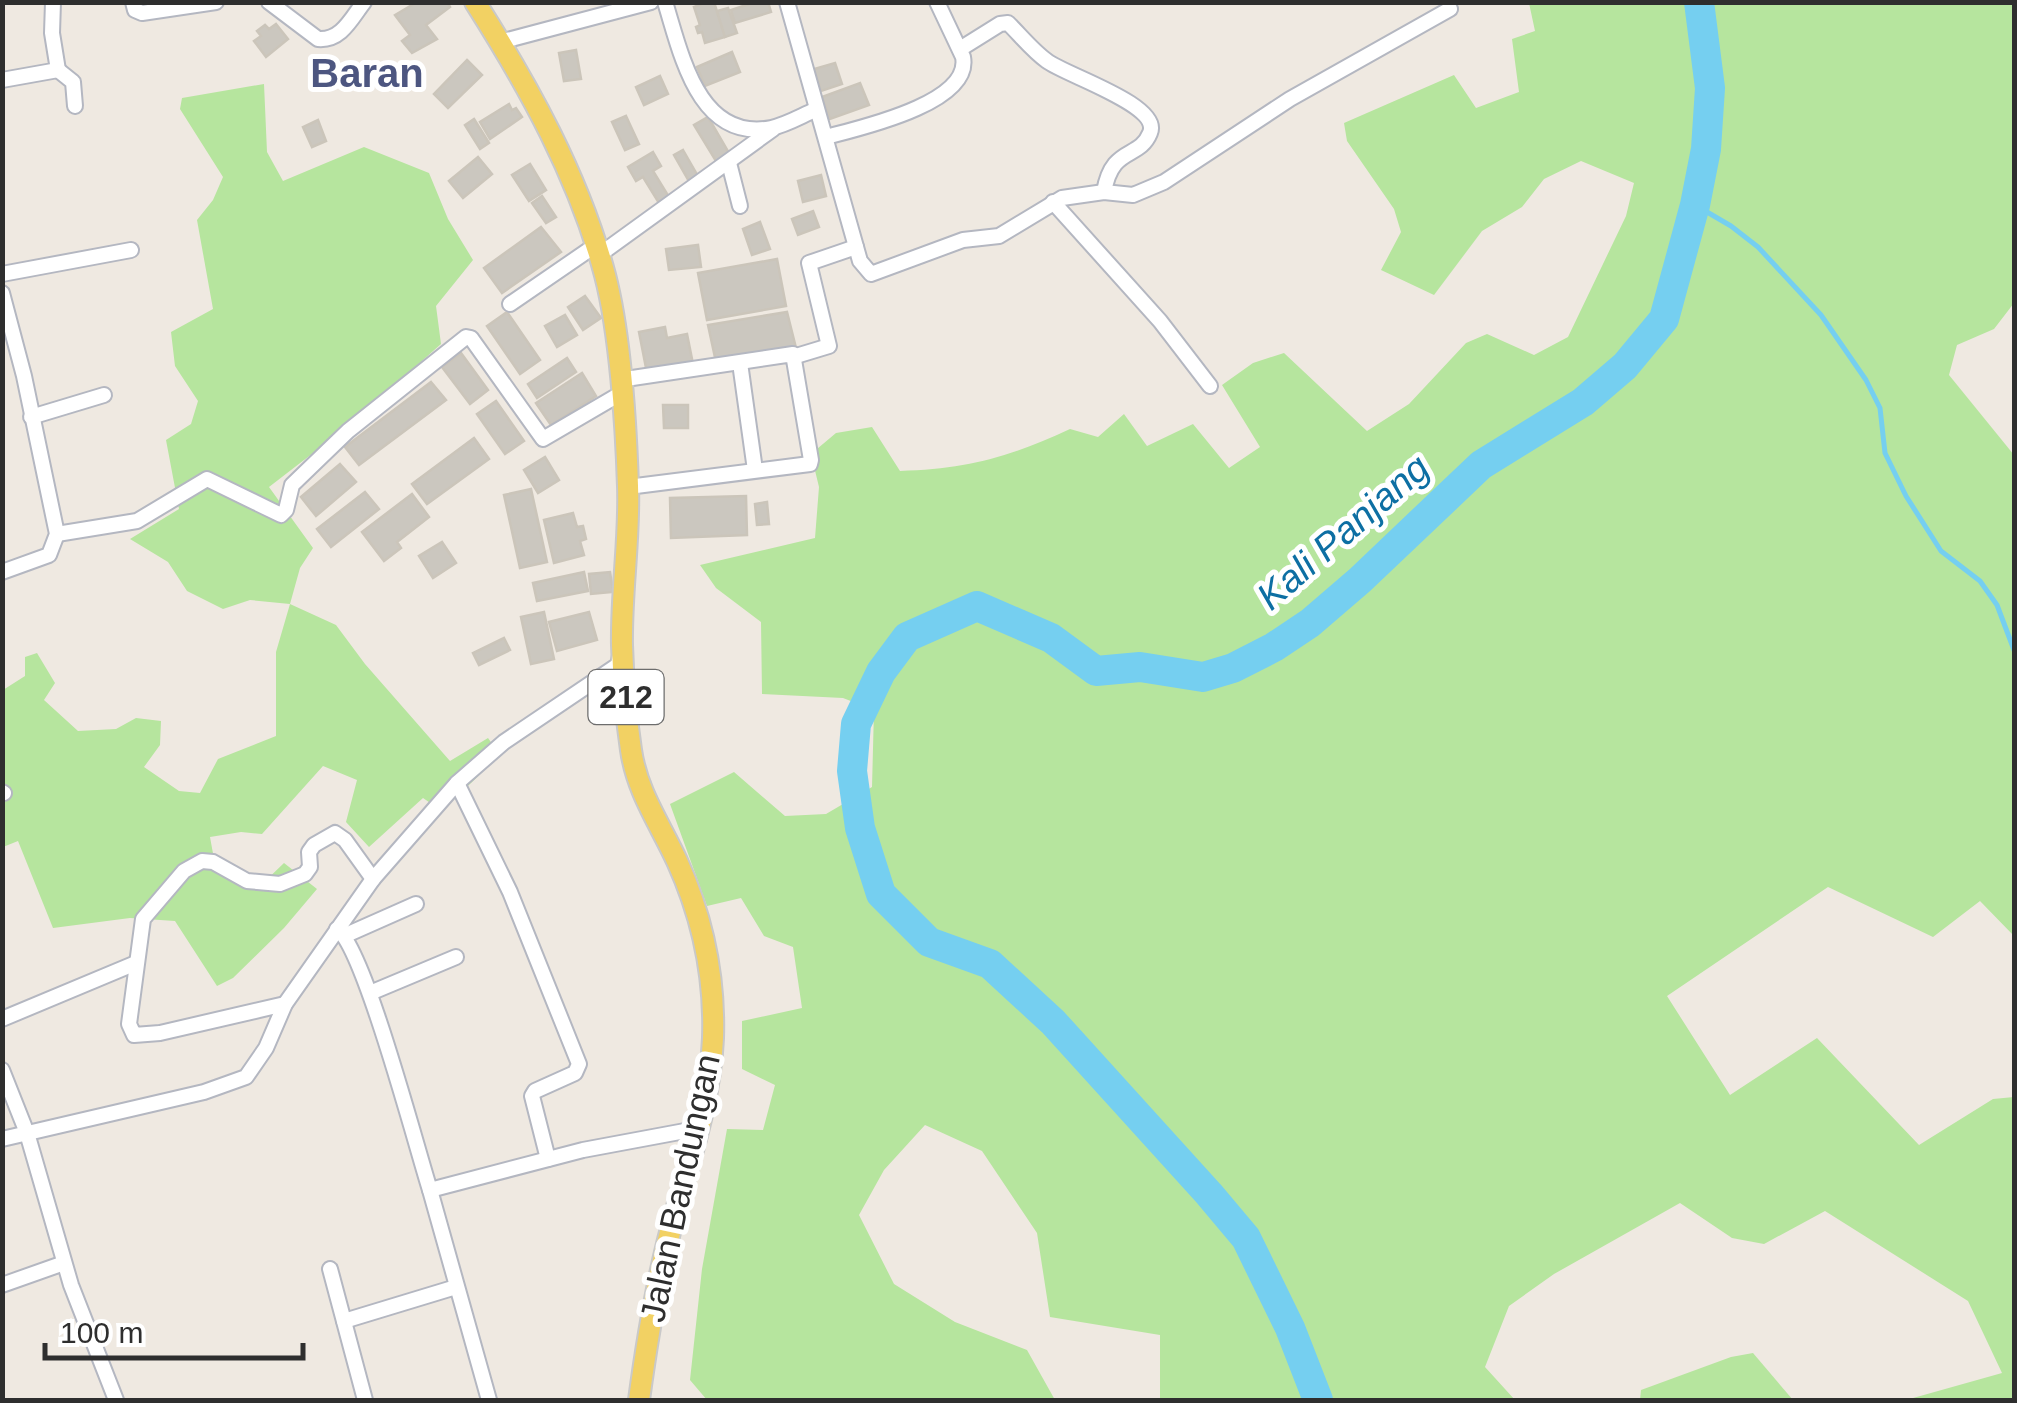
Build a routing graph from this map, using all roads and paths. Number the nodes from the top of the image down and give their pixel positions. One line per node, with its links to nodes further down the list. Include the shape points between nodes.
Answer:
1 (53, 2): 14 (street)
2 (133, 2): 3 (street, via 142,14)
3 (216, 2)
4 (269, 2): 5 (street, via 324,40 336,36)
5 (364, 2)
6 (475, 2): 12 (main road, Jalan Bandungan / 212)
7 (651, 2): 12 (street)
8 (665, 2): 18 (street, via 687,72 708,107 744,128)
9 (788, 2): 17 (street)
10 (938, 2): 13 (street)
11 (1450, 9): 21 (street, via 1290,99 1164,182 1133,195)
12 (500, 42): 26 (main road, Jalan Bandungan / 212, via 552,138)
13 (960, 49): 19 (street, via 963,72 942,96); 21 (street, via 1008,23 1049,63 1148,116 1148,138 1114,163)
14 (58, 70): 15 (street); 16 (street, via 73,82)
15 (2, 80)
16 (75, 106)
17 (815, 110): 18 (street); 19 (street)
18 (776, 127): 20 (street)
19 (826, 138): 24 (street)
20 (728, 163): 23 (street); 26 (street)
21 (1104, 192): 22 (street)
22 (1052, 202): 24 (street, via 999,236 963,240 878,273 865,270); 33 (street)
23 (740, 206)
24 (856, 247): 31 (street, via 808,263 829,346)
25 (132, 250): 27 (street)
26 (597, 250): 29 (street); 34 (main road, Jalan Bandungan / 212)
27 (2, 274)
28 (2, 294): 30 (street)
29 (510, 304)
30 (8, 335): 36 (street)
31 (796, 356): 32 (street); 37 (street, via 811,462)
32 (740, 363): 34 (street); 37 (street)
33 (1210, 386)
34 (620, 387): 38 (main road, Jalan Bandungan / 212); 39 (street, via 543,439 469,336 348,431 292,485 281,515 207,479 137,520)
35 (104, 395): 36 (street)
36 (31, 417): 39 (street)
37 (755, 470): 38 (street)
38 (628, 487): 41 (main road, Jalan Bandungan / 212)
39 (57, 534): 40 (street, via 49,555)
40 (2, 572)
41 (622, 645): 42 (street, via 618,665 504,742); 52 (main road, Jalan Bandungan / 212, via 634,767 695,907 712,976 712,1052)
42 (457, 783): 43 (street); 55 (street, via 510,892 579,1064 575,1073 532,1096)
43 (373, 879): 45 (street); 47 (street, via 335,833 314,845 305,874 280,884 255,883 202,861 184,871 143,918)
44 (416, 904): 45 (street)
45 (341, 932): 48 (street); 49 (street)
46 (456, 957): 48 (street)
47 (136, 963): 49 (street, via 129,1024 134,1035); 50 (street)
48 (370, 993): 56 (street)
49 (285, 1004): 53 (street, via 266,1048 239,1082)
50 (2, 1019)
51 (2, 1070): 53 (street)
52 (701, 1128): 55 (street); 65 (main road, Jalan Bandungan / 212, via 667,1242)
53 (27, 1133): 54 (street); 57 (street)
54 (2, 1138)
55 (548, 1158): 56 (street)
56 (430, 1190): 60 (street)
57 (64, 1263): 59 (street); 62 (street)
58 (330, 1270): 61 (street)
59 (2, 1285)
60 (456, 1287): 61 (street); 64 (street)
61 (344, 1321): 63 (street)
62 (116, 1400)
63 (365, 1400)
64 (489, 1400)
65 (639, 1400)

